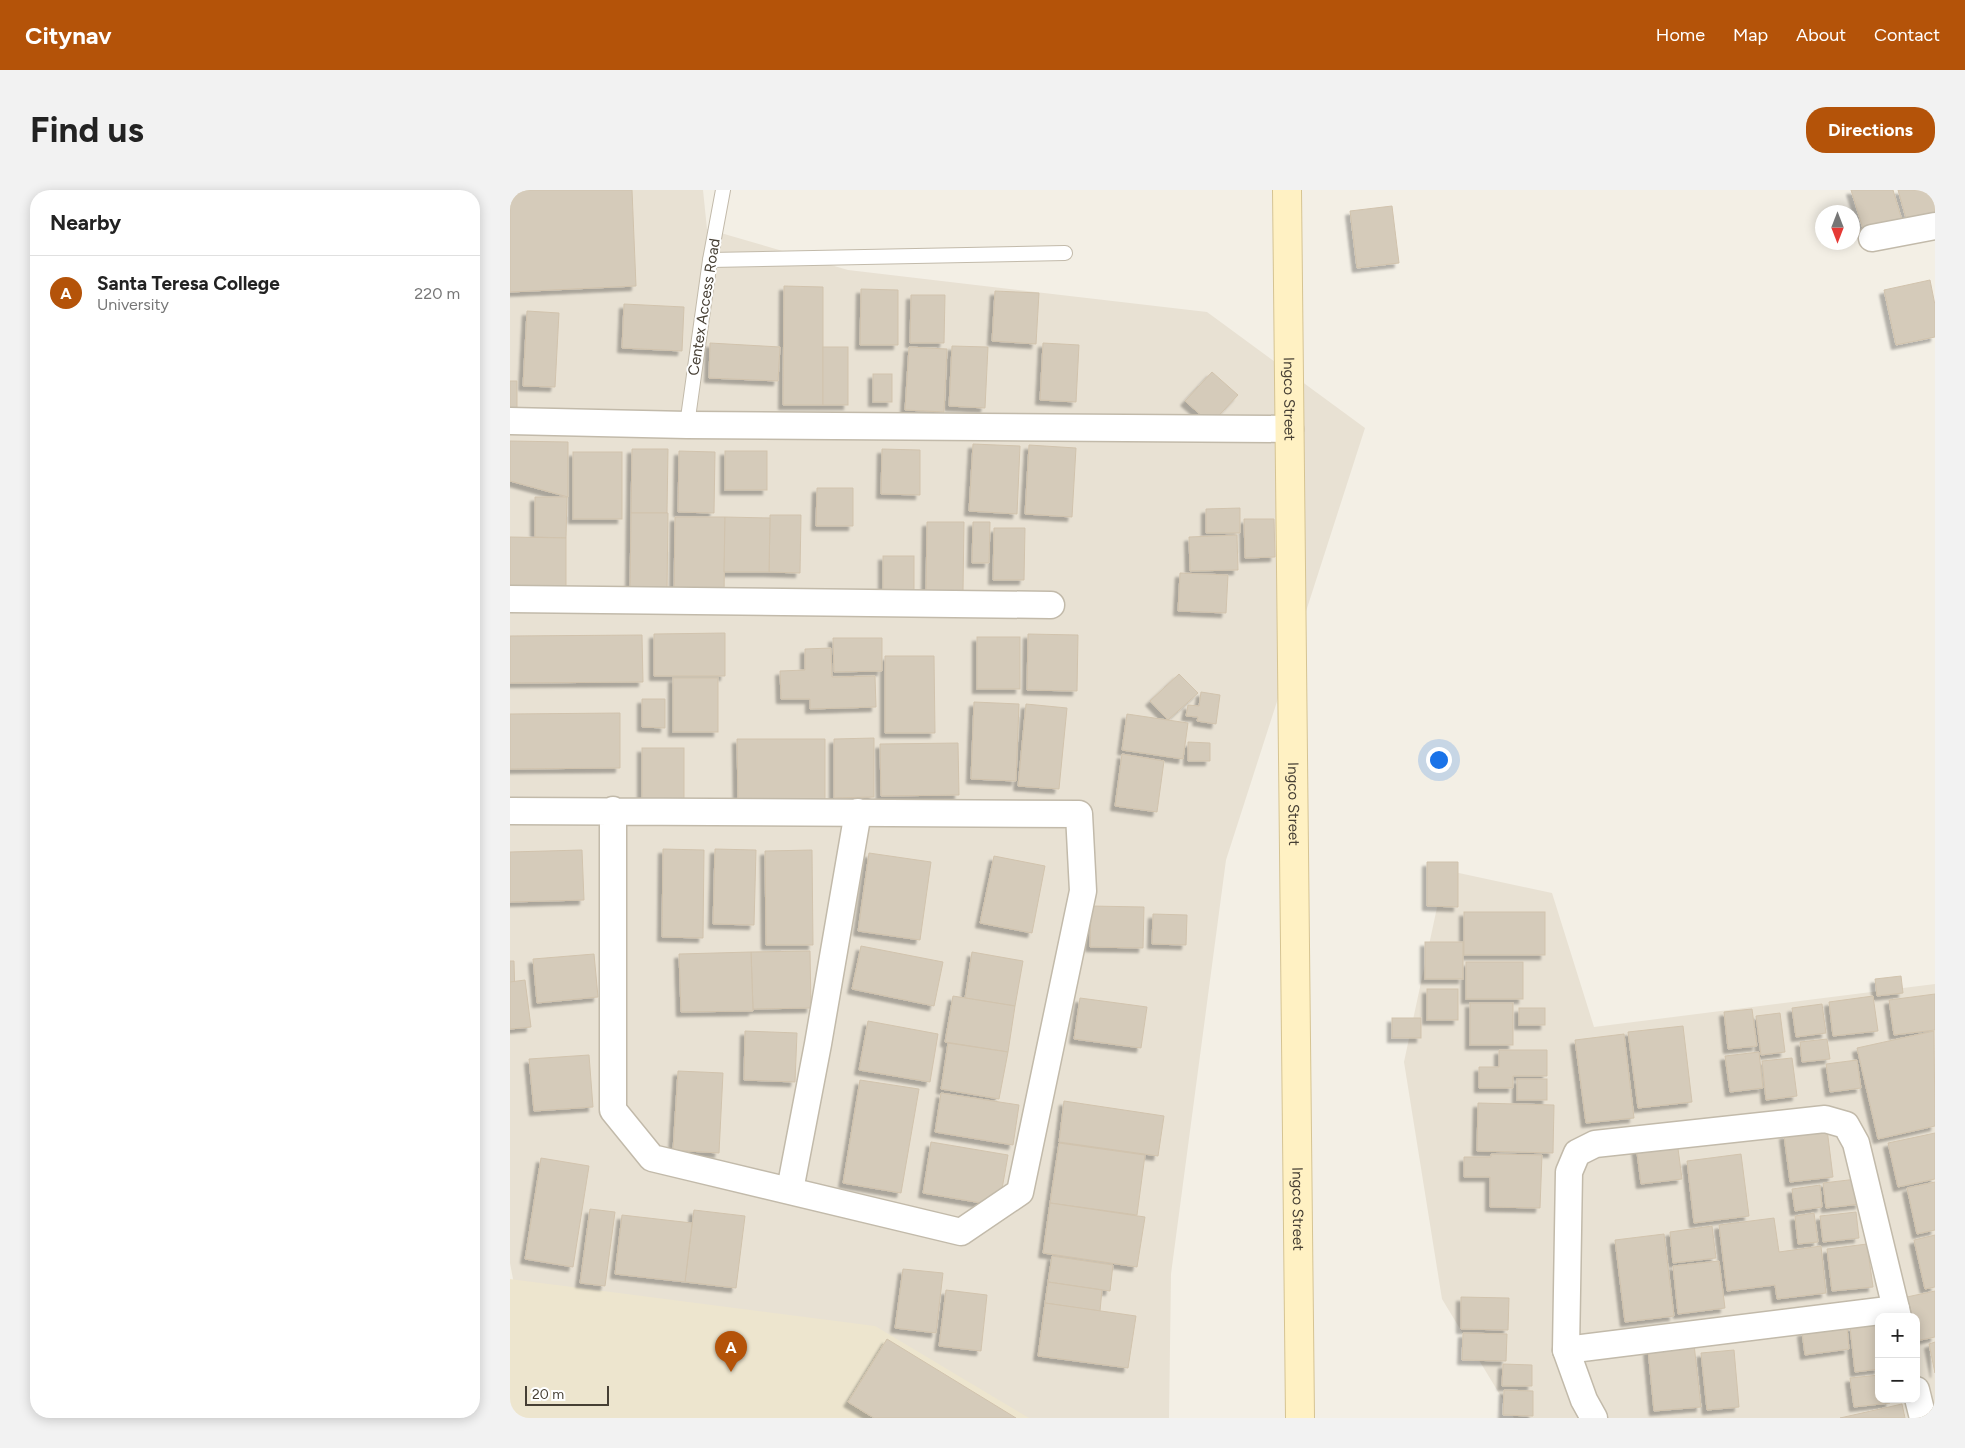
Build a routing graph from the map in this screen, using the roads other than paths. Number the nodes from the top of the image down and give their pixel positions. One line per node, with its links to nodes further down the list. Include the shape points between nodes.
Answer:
1 (723, 190): 6 (lane, Centex Access Road)
2 (1287, 190): 9 (street, Ingco Street)
3 (1935, 226): 4 (street)
4 (1872, 238)
5 (1065, 253): 6 (lane)
6 (710, 260): 8 (lane, Centex Access Road)
7 (510, 420): 8 (street)
8 (687, 425): 9 (street)
9 (1290, 430): 20 (street, Ingco Street)
10 (510, 599): 11 (street)
11 (1051, 605)
12 (613, 810): 13 (street); 14 (street); 15 (street, via 613,1110 652,1158)
13 (510, 811)
14 (858, 812): 15 (street); 15 (street, via 1079,814 1083,891 1020,1192 961,1232)
15 (790, 1190)
16 (1897, 1313): 18 (street, via 1856,1143 1846,1125 1825,1119 1595,1144 1577,1153 1568,1172)
17 (1875, 1315): 18 (street)
18 (1566, 1350): 21 (street)
19 (1919, 1403): 22 (street)
20 (1300, 1418)
21 (1594, 1418)
22 (1923, 1418)

